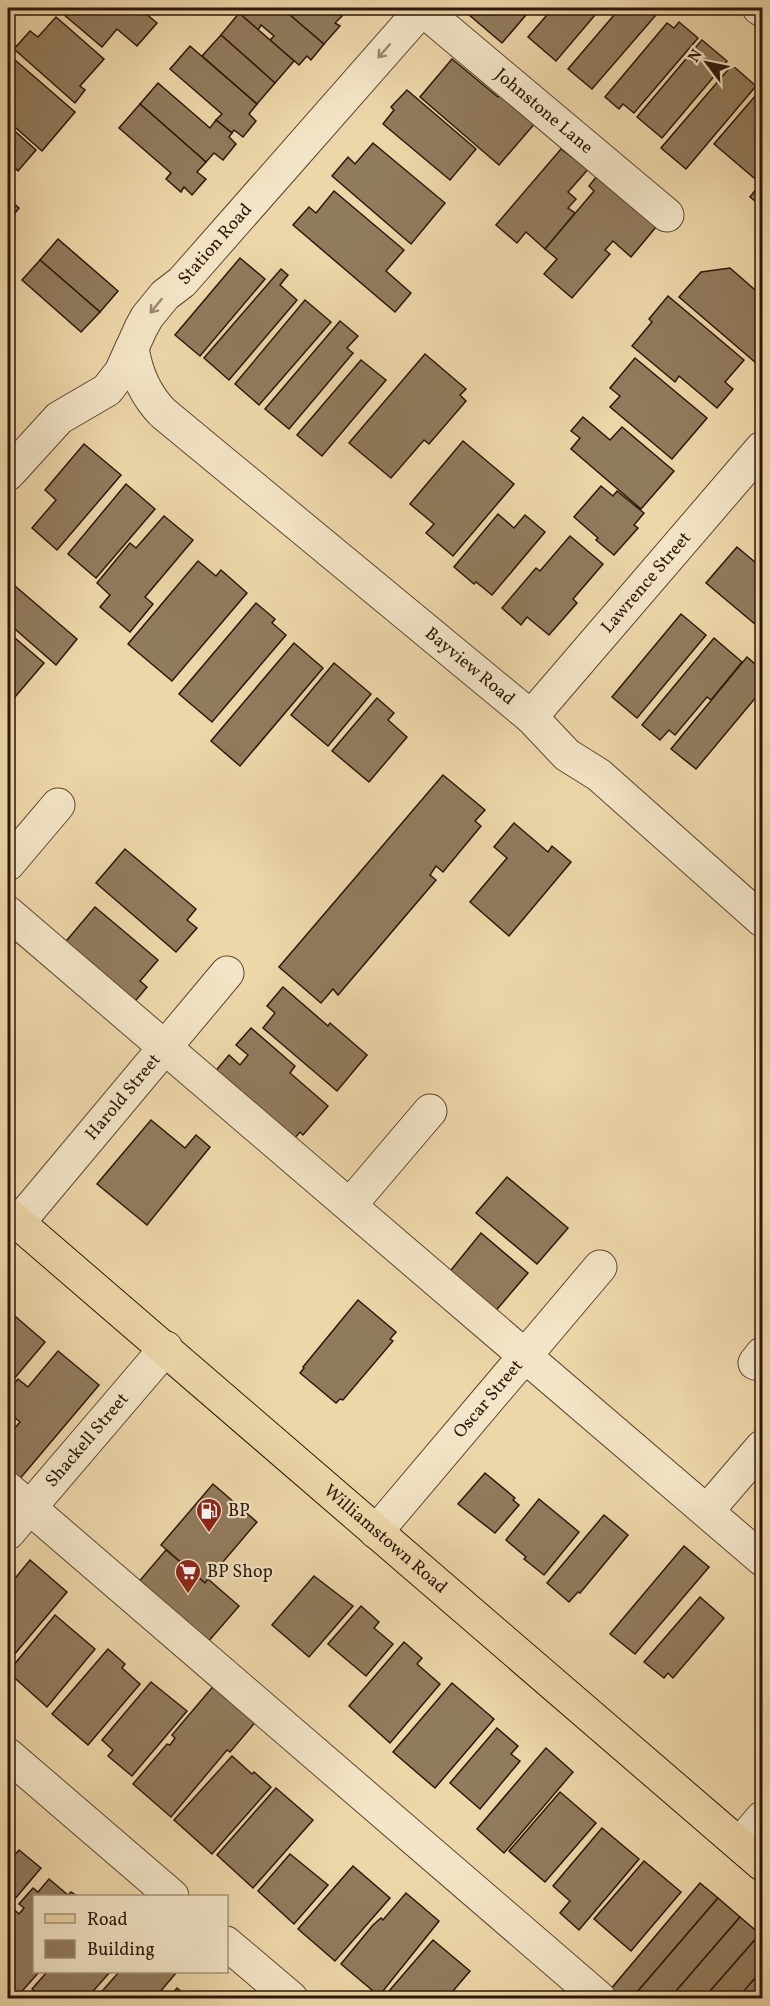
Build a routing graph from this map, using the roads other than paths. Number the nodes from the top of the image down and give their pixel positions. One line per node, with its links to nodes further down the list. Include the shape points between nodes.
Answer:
1 (422, 8): 2 (street, Johnstone Lane); 3 (street, Station Road, one-way to 3, via 189,274 159,302)
2 (667, 215)
3 (132, 348): 4 (street, Station Road, via 117,378); 5 (street, Bayview Road, via 134,363 148,394)
4 (95, 398): 5 (street, Bayview Road, via 125,400); 7 (street, Station Road, via 59,418)
5 (171, 419): 8 (street, Bayview Road)
6 (762, 448): 8 (street, Lawrence Street)
7 (8, 474)
8 (531, 717): 12 (street, Bayview Road, via 567,754 599,775)
9 (58, 805): 10 (street)
10 (8, 864)
11 (8, 913): 14 (street)
12 (762, 920)
13 (227, 973): 14 (street, Harold Street)
14 (165, 1047): 16 (street); 17 (street, Harold Street)
15 (430, 1111): 16 (street)
16 (350, 1205): 20 (street)
17 (13, 1218): 19 (main road, Williamstown Road)
18 (600, 1267): 20 (street, Oscar Street)
19 (166, 1348): 22 (street, Shackell Street); 24 (main road, Williamstown Road)
20 (525, 1355): 23 (street); 24 (street, Oscar Street)
21 (762, 1447): 23 (street)
22 (18, 1498): 25 (street, Shackell Street); 33 (street)
23 (707, 1511): 26 (street)
24 (376, 1532): 29 (main road, Williamstown Road)
25 (8, 1533)
26 (762, 1559)
27 (8, 1755): 30 (street)
28 (762, 1818): 29 (street)
29 (751, 1854)
30 (171, 1895)
31 (228, 1945): 32 (street)
32 (291, 1998)
33 (599, 1998)

